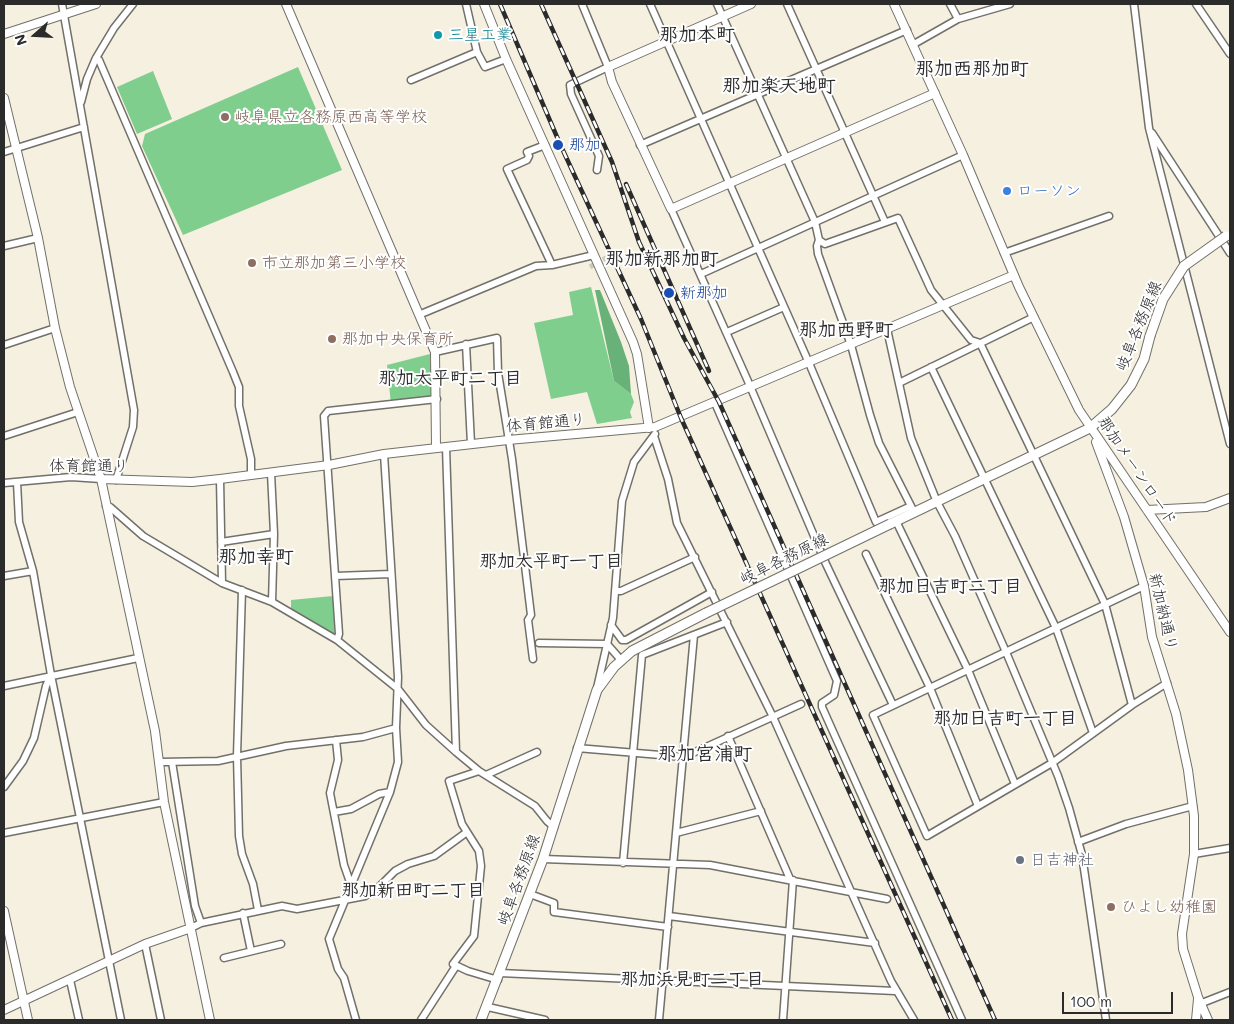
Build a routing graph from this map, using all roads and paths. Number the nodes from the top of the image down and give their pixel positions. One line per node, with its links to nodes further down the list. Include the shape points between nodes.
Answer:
1 (62, 4): 19 (street)
2 (96, 4): 19 (street)
3 (133, 4): 28 (street)
4 (286, 4): 67 (street)
5 (466, 4): 26 (street)
6 (484, 4): 29 (street)
7 (582, 4): 30 (street)
8 (650, 4): 24 (street)
9 (717, 4): 20 (street)
10 (751, 4): 20 (street)
11 (787, 4): 31 (street)
12 (894, 4): 22 (street)
13 (950, 4): 21 (street)
14 (978, 4): 18 (street)
15 (1010, 4): 18 (street)
16 (1134, 4): 39 (street)
17 (1196, 4): 27 (street)
18 (981, 12): 21 (street)
19 (64, 15): 23 (street); 36 (street)
20 (722, 16): 24 (street); 34 (street)
21 (958, 20): 25 (street)
22 (907, 30): 25 (street); 31 (street)
23 (4, 34)
24 (667, 41): 30 (street); 37 (street)
25 (914, 44): 33 (street)
26 (478, 52): 29 (street, via 485,67); 32 (street)
27 (1230, 54)
28 (96, 58): 36 (street); 97 (street, via 239,387 239,406 250,452)
29 (506, 59): 41 (street)
30 (608, 67): 42 (street); 47 (street, via 570,85 599,156)
31 (817, 70): 34 (street); 40 (street)
32 (411, 80)
33 (935, 93): 40 (street); 45 (street)
34 (758, 94): 37 (street); 46 (street)
35 (4, 98): 43 (street)
36 (80, 108): 38 (street)
37 (702, 119): 42 (street); 48 (street)
38 (84, 127): 43 (street); 101 (street, via 134,410 133,427)
39 (1149, 128): 60 (street); 90 (street)
40 (844, 133): 46 (street); 49 (street)
41 (544, 145): 61 (street); 62 (street, via 527,152 527,160 507,169)
42 (640, 145): 50 (street)
43 (14, 149): 44 (street); 55 (street)
44 (4, 152)
45 (963, 155): 49 (street); 59 (street)
46 (786, 158): 48 (street); 52 (street)
47 (598, 170)
48 (729, 183): 50 (street); 58 (street)
49 (873, 196): 52 (street); 53 (street)
50 (671, 209): 63 (street)
51 (1109, 216): 59 (street)
52 (815, 222): 56 (street); 58 (street)
53 (884, 222): 56 (street, via 825,244); 65 (street, via 898,218 931,290)
54 (1228, 235): 85 (main road, 岐阜各務原線, bridge, via 1184,266 1163,300 1144,359 1131,385 1112,409)
55 (38, 238): 57 (street); 69 (street)
56 (819, 240): 75 (street, via 818,254)
57 (4, 246)
58 (758, 248): 63 (street); 66 (street)
59 (1004, 253): 64 (street, 那加メーンロード)
60 (1230, 254)
61 (594, 255): 62 (street); 84 (street, via 637,354)
62 (552, 265): 67 (street, via 536,266)
63 (701, 274): 71 (street)
64 (1014, 275): 65 (street, 体育館通り); 68 (street, 那加メーンロード)
65 (943, 305): 70 (street, 体育館通り); 72 (street, via 971,340)
66 (784, 307): 71 (street); 77 (street)
67 (420, 314): 76 (street)
68 (1034, 317): 72 (street); 85 (street, 那加メーンロード)
69 (55, 328): 74 (street); 83 (street)
70 (887, 329): 75 (street, 体育館通り); 79 (street)
71 (726, 332): 80 (street)
72 (980, 343): 78 (street); 94 (street)
73 (466, 344): 76 (street); 88 (street, via 497,338 498,374); 89 (street)
74 (4, 345)
75 (851, 345): 77 (street, 体育館通り); 107 (street, via 879,442)
76 (435, 352): 81 (street)
77 (809, 363): 80 (street, 体育館通り); 107 (street, via 876,522)
78 (931, 367): 79 (street); 100 (street)
79 (899, 383): 105 (street, via 911,438)
80 (750, 388): 82 (street, 体育館通り); 145 (street, via 826,564)
81 (437, 399): 92 (street); 95 (street, via 328,411 324,416)
82 (714, 403): 84 (street, 体育館通り); 225 (street, via 838,681 834,695 822,703 822,707)
83 (78, 412): 86 (street); 98 (street)
84 (652, 428): 87 (street); 88 (street, 体育館通り)
85 (1090, 428): 94 (main road, 岐阜各務原線); 108 (street, 那加メーンロード); 119 (street, 新加納通り, via 1124,517)
86 (4, 436)
87 (654, 436): 113 (street, via 668,479 677,523); 121 (street, via 634,462 626,483)
88 (508, 440): 89 (street, 体育館通り); 135 (street, via 531,615 528,620)
89 (471, 444): 91 (street, 体育館通り)
90 (1230, 444)
91 (446, 447): 92 (street, 体育館通り); 153 (street)
92 (436, 448): 93 (street, 体育館通り)
93 (384, 454): 95 (street); 115 (street)
94 (1032, 455): 100 (main road, 岐阜各務原線); 124 (street)
95 (329, 465): 96 (street); 117 (street)
96 (271, 473): 97 (street); 110 (street)
97 (251, 475): 99 (street, 体育館通り)
98 (101, 479): 101 (street, 体育館通り); 103 (street, 体育館通り, via 71,477); 106 (street)
99 (220, 479): 101 (street, 体育館通り, via 192,482); 111 (street)
100 (983, 479): 105 (main road, 岐阜各務原線); 127 (street)
101 (116, 480)
102 (4, 482): 103 (street, 体育館通り)
103 (17, 482): 114 (street, via 19,522)
104 (1230, 498): 108 (street, via 1206,507)
105 (937, 502): 107 (main road, 岐阜各務原線); 133 (street)
106 (106, 506): 118 (street, via 143,536); 134 (street)
107 (913, 509): 109 (main road, 岐阜各務原線)
108 (1147, 510): 128 (street, 那加メーンロード)
109 (893, 523): 136 (main road, 岐阜各務原線, bridge, via 646,643); 137 (street)
110 (274, 534): 111 (street); 123 (street)
111 (221, 542): 118 (street)
112 (866, 554): 142 (street)
113 (696, 557): 121 (street); 122 (street)
114 (33, 571): 116 (street); 138 (street)
115 (391, 574): 117 (street); 141 (street)
116 (4, 576)
117 (335, 576): 130 (street)
118 (222, 583): 120 (street)
119 (1144, 586): 124 (street); 139 (street, 新加納通り, via 1152,637)
120 (242, 590): 123 (street); 156 (street)
121 (615, 591): 126 (street)
122 (712, 592): 125 (street); 126 (street, via 626,640 622,640)
123 (272, 602): 130 (street)
124 (1105, 604): 127 (street); 146 (street)
125 (727, 622): 129 (street); 147 (street)
126 (611, 625): 132 (street)
127 (1056, 628): 133 (street); 149 (street)
128 (1230, 632)
129 (694, 635): 155 (street, via 642,655); 157 (street)
130 (337, 640): 141 (street)
131 (539, 643): 132 (street)
132 (607, 644): 136 (street); 143 (street)
133 (1006, 652): 137 (street); 160 (street)
134 (138, 658): 138 (street); 158 (street, via 156,731)
135 (533, 659)
136 (621, 660): 143 (main road, 岐阜各務原線)
137 (968, 670): 142 (street); 163 (street)
138 (51, 675): 140 (street); 164 (street, via 34,738 23,761); 171 (street)
139 (1167, 683): 146 (street); 168 (street, 新加納通り)
140 (4, 686)
141 (398, 688): 148 (street); 153 (street, via 426,725)
142 (930, 688): 145 (street); 167 (street)
143 (597, 690): 152 (main road, 岐阜各務原線)
144 (801, 704): 147 (street)
145 (893, 705): 167 (street, via 873,715 927,836)
146 (1132, 705): 149 (street)
147 (773, 717): 150 (street); 184 (street)
148 (396, 728): 151 (street); 165 (street, via 398,762)
149 (1093, 733): 160 (street)
150 (728, 736): 157 (street); 169 (street)
151 (336, 740): 156 (street); 170 (street, via 338,760 330,793)
152 (577, 748): 155 (street); 172 (main road, 岐阜各務原線)
153 (456, 752): 161 (street)
154 (537, 752): 162 (street)
155 (633, 754): 157 (street); 180 (street)
156 (237, 756): 159 (street, via 218,761); 188 (street, via 239,836)
157 (684, 757): 174 (street)
158 (160, 762): 159 (street); 166 (street)
159 (172, 762): 192 (street, via 195,906)
160 (1052, 763): 163 (street); 176 (street)
161 (479, 771): 162 (street); 173 (street, via 449,781)
162 (486, 775): 172 (street, via 535,806)
163 (1015, 784): 167 (street)
164 (4, 787)
165 (390, 792): 170 (street, via 379,794 351,809); 183 (street)
166 (164, 802): 171 (street); 194 (street)
167 (978, 806)
168 (1193, 806): 176 (street, via 1126,824); 178 (street, 新加納通り)
169 (761, 811): 174 (street); 182 (street)
170 (334, 812): 183 (street)
171 (80, 818): 175 (street); 201 (street)
172 (554, 827): 179 (main road, 岐阜各務原線)
173 (467, 832): 187 (street, via 434,856 394,871 373,892); 202 (street, via 479,852 480,878 474,936 453,964)
174 (676, 832): 181 (street)
175 (4, 833)
176 (1078, 842): 226 (street)
177 (1230, 848): 178 (street)
178 (1194, 854): 209 (street, via 1182,934 1187,965)
179 (543, 859): 180 (street, via 599,859); 185 (main road, 岐阜各務原線)
180 (623, 863): 181 (street)
181 (675, 865): 182 (street, via 710,865); 191 (street)
182 (792, 880): 184 (street); 195 (street)
183 (351, 885): 187 (street)
184 (852, 893): 186 (street); 196 (street)
185 (530, 894): 193 (street, via 554,903 554,912); 203 (main road, 岐阜各務原線)
186 (887, 899)
187 (344, 901): 188 (street, via 296,909 282,906); 218 (street, via 329,940)
188 (258, 910): 190 (street)
189 (4, 911): 210 (street)
190 (243, 913): 192 (street); 199 (street)
191 (669, 916): 193 (street); 195 (street)
192 (201, 923): 194 (street)
193 (668, 927): 205 (street)
194 (191, 928): 197 (street); 217 (street)
195 (789, 932): 196 (street); 206 (street)
196 (875, 943): 207 (street)
197 (145, 944): 201 (street); 216 (street)
198 (281, 944): 199 (street)
199 (250, 952): 200 (street)
200 (224, 958)
201 (108, 961): 204 (street); 215 (street)
202 (456, 966): 203 (street); 219 (street)
203 (499, 977): 205 (street); 211 (main road, 岐阜各務原線)
204 (70, 980): 210 (street); 214 (street)
205 (662, 980): 206 (street); 222 (street)
206 (786, 987): 207 (street); 223 (street)
207 (895, 991): 224 (street)
208 (1230, 992): 209 (street)
209 (1200, 1000): 227 (street); 228 (street)
210 (24, 1001): 212 (street); 213 (street)
211 (488, 1007): 220 (main road, 岐阜各務原線); 221 (street)
212 (4, 1010)
213 (28, 1020)
214 (79, 1020)
215 (121, 1020)
216 (161, 1020)
217 (210, 1020)
218 (356, 1020)
219 (421, 1020)
220 (481, 1020)
221 (545, 1020)
222 (659, 1020)
223 (783, 1020)
224 (914, 1020)
225 (962, 1020)
226 (1106, 1020)
227 (1196, 1020)
228 (1208, 1020)

